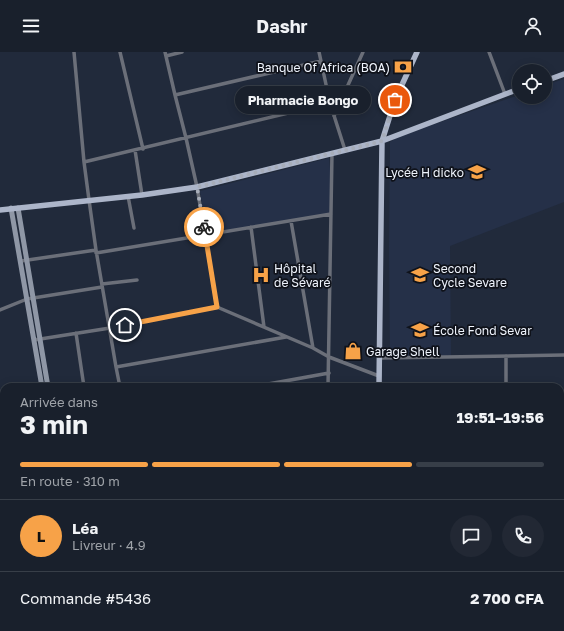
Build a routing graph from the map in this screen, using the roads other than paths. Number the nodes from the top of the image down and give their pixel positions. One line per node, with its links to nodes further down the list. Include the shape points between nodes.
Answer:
1 (74, 52): 24 (street)
2 (120, 52): 20 (street)
3 (182, 52): 8 (street)
4 (319, 52): 10 (street)
5 (363, 52): 17 (street)
6 (417, 52): 19 (main road, via 395,100)
7 (489, 52): 14 (street)
8 (172, 53): 9 (street)
9 (166, 54): 15 (street)
10 (321, 61): 15 (street); 16 (street)
11 (564, 74): 12 (main road)
12 (552, 78)
13 (512, 92): 14 (main road)
14 (505, 94): 19 (main road)
15 (175, 95): 18 (street)
16 (330, 103): 17 (street); 18 (street)
17 (334, 116): 22 (street)
18 (186, 138): 20 (street); 25 (street)
19 (382, 141): 22 (main road); 52 (main road)
20 (143, 149): 21 (street)
21 (135, 150): 24 (street); 26 (street)
22 (345, 150): 23 (main road)
23 (332, 153): 25 (main road); 31 (street)
24 (84, 162): 28 (street)
25 (197, 187): 26 (main road); 35 (street)
26 (142, 195): 27 (main road)
27 (128, 196): 28 (main road); 34 (street)
28 (89, 200): 29 (main road); 36 (street)
29 (15, 208): 30 (main road); 37 (street)
30 (0, 210)
31 (331, 214): 32 (street); 51 (street)
32 (291, 221): 33 (street); 48 (street)
33 (251, 227): 35 (street); 43 (street)
34 (134, 228)
35 (205, 235): 36 (street); 41 (street)
36 (96, 251): 37 (street); 39 (street)
37 (23, 260): 40 (street)
38 (136, 280): 39 (street)
39 (102, 286): 40 (street); 44 (street)
40 (30, 299): 42 (street); 47 (street)
41 (217, 307): 43 (street); 44 (street)
42 (0, 310)
43 (264, 327): 46 (street)
44 (110, 328): 45 (street); 53 (street)
45 (76, 333): 47 (street); 58 (street)
46 (286, 337): 48 (street); 53 (street)
47 (36, 340): 56 (street); 57 (street)
48 (313, 348): 51 (street)
49 (564, 355): 50 (street)
50 (506, 356): 52 (street); 63 (street)
51 (329, 357): 54 (street); 55 (street)
52 (379, 358): 55 (main road)
53 (116, 367): 59 (street)
54 (328, 373): 60 (street); 61 (street)
55 (379, 376): 62 (main road)
56 (41, 383)
57 (47, 383)
58 (83, 383)
59 (119, 383)
60 (274, 383)
61 (328, 383)
62 (379, 383)
63 (506, 383)

